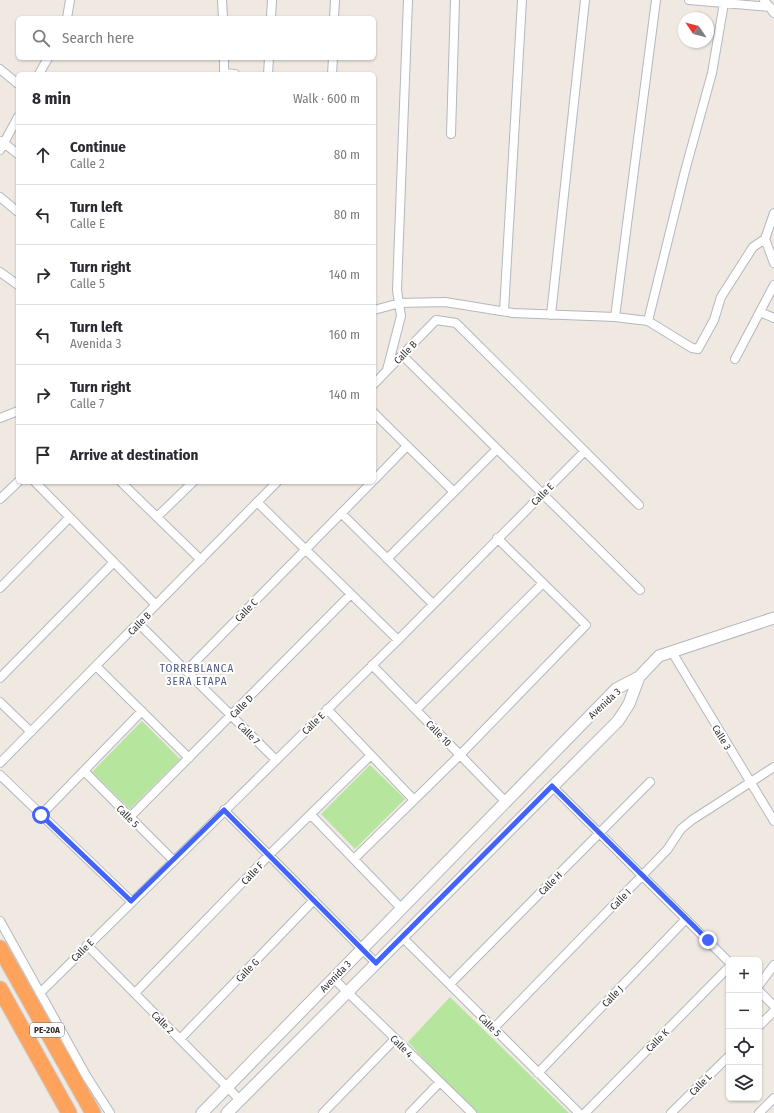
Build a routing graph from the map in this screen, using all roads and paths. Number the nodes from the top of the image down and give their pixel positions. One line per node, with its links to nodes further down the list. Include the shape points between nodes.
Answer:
1 (70, 0): 14 (street)
2 (222, 0): 15 (street)
3 (272, 0): 16 (street)
4 (335, 0): 17 (street)
5 (408, 0): 40 (street, via 397,290)
6 (455, 0): 29 (street)
7 (522, 0): 42 (street)
8 (585, 0): 44 (street)
9 (656, 0): 45 (street)
10 (689, 0): 12 (street)
11 (764, 0): 13 (street)
12 (724, 3): 13 (street); 47 (street, via 712,73)
13 (772, 10)
14 (67, 16)
15 (223, 16)
16 (271, 16)
17 (334, 16)
18 (47, 60): 23 (street)
19 (224, 60): 24 (street)
20 (269, 60): 25 (street)
21 (333, 60): 26 (street)
22 (0, 69): 27 (street)
23 (40, 72)
24 (224, 72)
25 (268, 72)
26 (332, 72)
27 (16, 82)
28 (16, 120): 30 (street)
29 (451, 134)
30 (1, 145): 31 (street)
31 (16, 153)
32 (0, 197): 33 (street)
33 (16, 210)
34 (774, 213): 35 (street)
35 (765, 239): 36 (street); 47 (street, via 753,247 721,297 714,320 698,349)
36 (774, 263)
37 (0, 272): 38 (street)
38 (16, 284)
39 (774, 285): 43 (street)
40 (400, 303): 41 (street); 42 (street, via 446,302); 50 (street, via 402,316)
41 (376, 309)
42 (504, 311): 44 (street)
43 (760, 312): 46 (street); 49 (street)
44 (551, 315): 45 (street)
45 (615, 317): 47 (street)
46 (774, 318)
47 (648, 322)
48 (402, 355): 50 (street, Calle B); 56 (street); 57 (street, Calle B, via 436,320 456,323)
49 (736, 359)
50 (387, 370): 51 (street, Calle B)
51 (376, 382)
52 (16, 412): 54 (street)
53 (376, 415): 55 (street)
54 (0, 418)
55 (407, 446): 58 (street); 65 (street)
56 (497, 449): 65 (street); 66 (street)
57 (584, 451): 66 (street, Calle E); 69 (street)
58 (376, 478)
59 (16, 484): 67 (street)
60 (37, 484): 71 (street)
61 (123, 484): 72 (street)
62 (191, 484): 72 (street)
63 (275, 484): 68 (street, Calle B)
64 (370, 484): 70 (street, Calle C)
65 (454, 492): 75 (street)
66 (542, 494): 73 (street, Calle E); 80 (street)
67 (0, 499)
68 (257, 502): 74 (street); 76 (street, Calle B)
69 (639, 506)
70 (341, 513): 74 (street, Calle C); 75 (street)
71 (69, 518): 77 (street); 79 (street)
72 (158, 518): 76 (street)
73 (498, 538): 78 (street); 83 (street, Calle E)
74 (305, 549): 81 (street); 90 (street, Calle C)
75 (387, 559): 83 (street)
76 (201, 560): 82 (street, Calle B)
77 (114, 562): 82 (street); 92 (street)
78 (543, 583): 95 (street); 100 (street, via 586,625)
79 (0, 588)
80 (640, 590)
81 (351, 594): 86 (street); 97 (street, Calle D)
82 (156, 604): 85 (street, Calle B)
83 (433, 604): 86 (street, Calle E)
84 (774, 618): 87 (street)
85 (138, 623): 89 (street, Calle B); 90 (street, Calle 7)
86 (398, 640): 88 (street, Calle E)
87 (672, 652): 91 (street, via 659,656); 108 (street, Calle 3)
88 (372, 665): 94 (street, Calle E); 95 (street, Calle 10)
89 (96, 666): 96 (street); 98 (street, Calle B)
90 (186, 671): 97 (street, Calle 7)
91 (639, 677): 109 (street, Avenida 3, via 629,704 618,721); 111 (street, Avenida 3, via 616,689)
92 (0, 678)
93 (0, 702): 98 (street)
94 (327, 709): 99 (street); 102 (street, Calle E)
95 (416, 710): 100 (street, Calle 10)
96 (142, 711): 101 (street); 105 (street)
97 (231, 715): 101 (street, Calle D); 102 (street, Calle 7)
98 (31, 732): 103 (street, Calle B)
99 (371, 755): 110 (street); 113 (street, Calle F)
100 (460, 755): 110 (street); 111 (street, Calle 10)
101 (189, 758): 115 (street, Calle D)
102 (276, 760): 112 (street, Calle E)
103 (0, 763)
104 (774, 767): 108 (street, Calle I)
105 (84, 771): 114 (street); 115 (street, Calle 5)
106 (0, 775): 114 (street)
107 (650, 782): 117 (street, Calle H)
108 (750, 784): 116 (street, Calle 3); 121 (street, Calle I, via 681,829 667,850)
109 (552, 786): 117 (street); 127 (street, Avenida 3)
110 (414, 800): 119 (street)
111 (505, 801): 124 (street, Avenida 3)
112 (224, 810): 118 (street); 120 (street, Calle E)
113 (311, 814): 118 (street, Calle F); 119 (street)
114 (41, 815): 123 (street)
115 (130, 817): 120 (street, Calle 5)
116 (774, 821)
117 (599, 833): 121 (street); 137 (street, Calle H)
118 (269, 855): 122 (street); 141 (street, Calle F)
119 (354, 859): 124 (street)
120 (173, 860): 123 (street, Calle E)
121 (642, 875): 125 (street); 146 (street, Calle I)
122 (314, 900): 130 (street); 147 (street, Calle G)
123 (131, 901): 128 (street, Calle E)
124 (401, 908): 130 (street, Avenida 3)
125 (686, 919): 131 (street); 150 (street, Calle J)
126 (0, 921): 139 (street)
127 (402, 936): 132 (street, Avenida 3); 137 (street, Calle 5)
128 (87, 945): 139 (street, Calle E); 141 (street, Calle 2)
129 (0, 948): 156 (highway, PE-20A)
130 (362, 949): 132 (street); 135 (street, Avenida 3)
131 (726, 959)
132 (376, 963): 140 (street, Avenida 3)
133 (774, 965): 136 (street)
134 (726, 970): 164 (street, Calle K)
135 (333, 978): 140 (street, Calle 4); 152 (street, Avenida 3)
136 (762, 981)
137 (450, 984): 146 (street, Calle 5)
138 (0, 988): 155 (highway, PE-20A)
139 (40, 992): 157 (street)
140 (347, 992): 148 (street, Calle 4); 154 (street, Avenida 3)
141 (135, 993): 147 (street, Calle 2)
142 (761, 993): 143 (street)
143 (774, 1006)
144 (774, 1011): 145 (street)
145 (762, 1023)
146 (494, 1028): 150 (street, Calle 5)
147 (180, 1039): 152 (street, Calle 2)
148 (395, 1039): 151 (street, Calle 4); 160 (street)
149 (726, 1059): 165 (street, Calle L)
150 (538, 1073): 163 (street, Calle 5)
151 (439, 1082): 161 (street); 162 (street, Calle 4)
152 (227, 1087): 154 (street, Calle 2); 158 (street, Avenida 3)
153 (774, 1098): 166 (street)
154 (240, 1100): 159 (street, Avenida 3)
155 (69, 1113)
156 (93, 1113)
157 (110, 1113)
158 (202, 1113)
159 (227, 1113)
160 (323, 1113)
161 (410, 1113)
162 (472, 1113)
163 (579, 1113)
164 (585, 1113)
165 (671, 1113)
166 (759, 1113)

